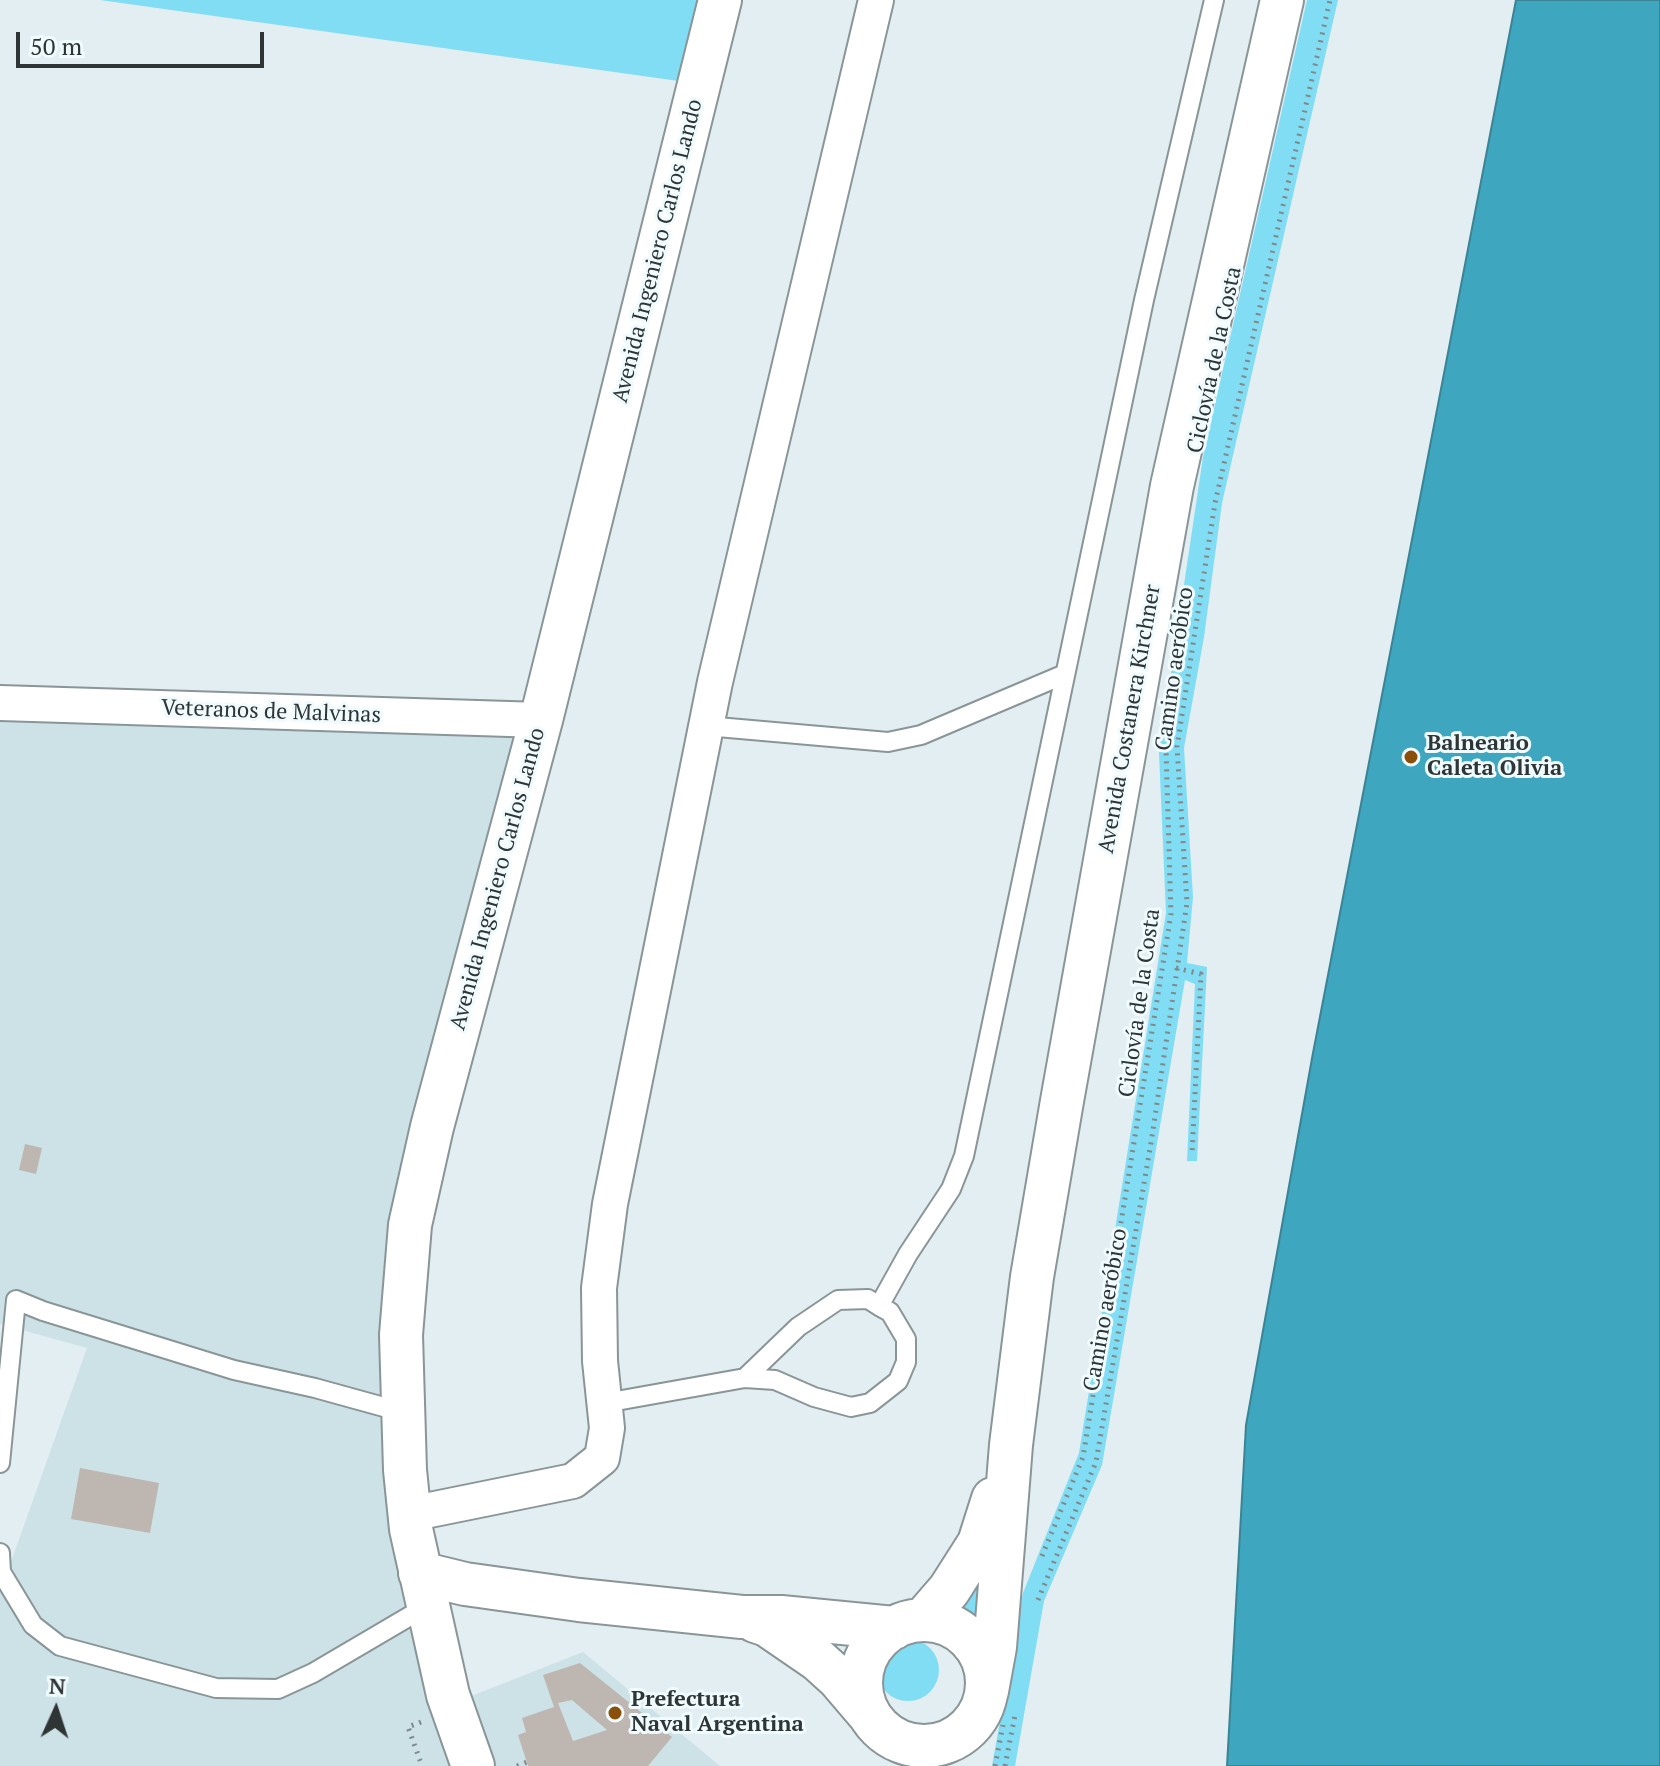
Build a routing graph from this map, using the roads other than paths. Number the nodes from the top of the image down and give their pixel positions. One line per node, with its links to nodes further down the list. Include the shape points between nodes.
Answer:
1 (720, 0): 7 (street, Avenida Ingeniero Carlos Lando)
2 (876, 0): 8 (street)
3 (1214, 0): 5 (lane)
4 (1282, 0): 13 (street, Avenida Costanera Kirchner, via 1172,486 1032,1277)
5 (1065, 674): 8 (lane, via 921,735 888,742); 9 (lane, via 964,1156 951,1189)
6 (0, 703): 7 (street, Veteranos de Malvinas)
7 (541, 720): 12 (street, Avenida Ingeniero Carlos Lando, via 410,1225 401,1335)
8 (706, 726): 11 (street, via 610,1204 599,1288)
9 (879, 1306): 10 (lane, via 868,1299 838,1300 798,1327); 10 (lane, via 890,1312 906,1339 906,1362 898,1381 870,1403 851,1407 775,1380)
10 (745, 1378): 11 (lane)
11 (605, 1403): 15 (street, via 602,1458 573,1481)
12 (402, 1412): 14 (lane, via 234,1370 16,1300); 15 (street, Avenida Ingeniero Carlos Lando)
13 (1011, 1445): 19 (street, via 979,1543 949,1590); 20 (street, via 1000,1599)
14 (0, 1463)
15 (410, 1514): 17 (street, Avenida Ingeniero Carlos Lando)
16 (0, 1553): 17 (lane, via 1,1572 33,1625 60,1646 216,1688 278,1689 313,1673)
17 (423, 1589): 18 (street, via 465,1584); 22 (street, Avenida Ingeniero Carlos Lando, via 448,1695)
18 (742, 1617): 19 (street); 21 (street, via 767,1625 818,1660)
19 (909, 1624): 20 (street, via 942,1623 959,1631 983,1659); 21 (street, via 879,1640 868,1656 862,1675)
20 (1003, 1703): 21 (street, via 980,1714 952,1740 934,1746 896,1740)
21 (868, 1713)
22 (473, 1766)

